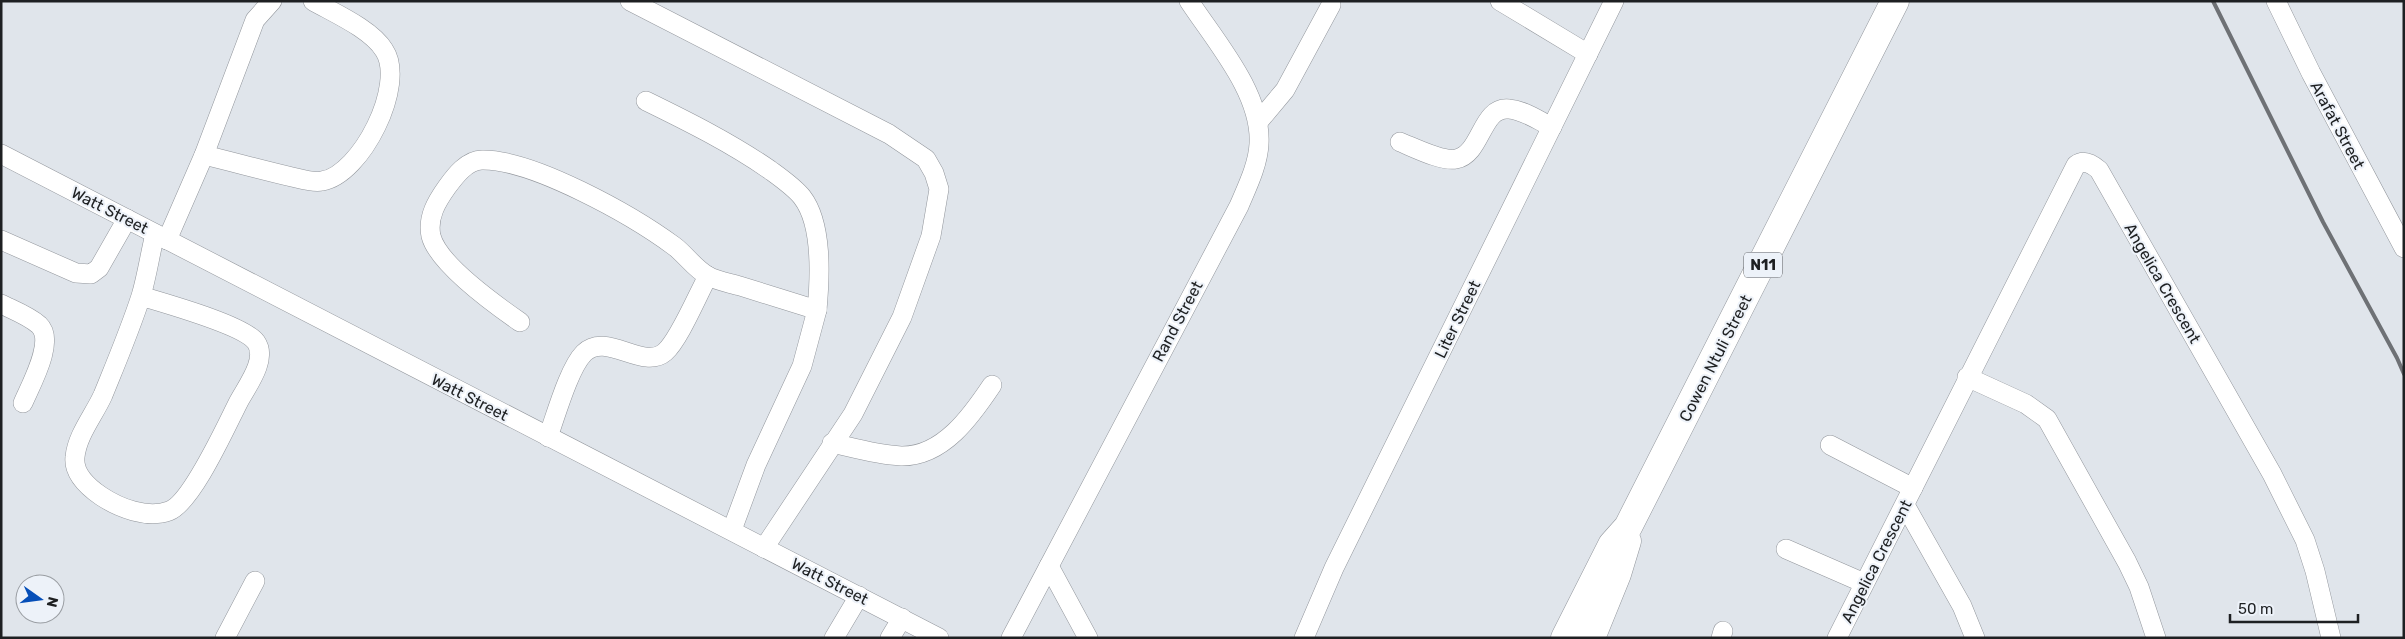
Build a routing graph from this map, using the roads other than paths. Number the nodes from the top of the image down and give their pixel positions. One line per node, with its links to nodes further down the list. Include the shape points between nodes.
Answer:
1 (272, 1): 15 (street, via 255,20)
2 (313, 1): 15 (street, via 369,34 385,50 389,63 388,94 383,110 356,159 322,182)
3 (630, 1): 30 (street, via 889,134 926,159 934,173 939,189 937,211 916,280 873,376 853,414)
4 (1189, 1): 12 (street, Rand Street, via 1251,98)
5 (1500, 1): 10 (street)
6 (1614, 1): 10 (street, Liter Street)
7 (1895, 1): 33 (highway, Cowen Ntuli Street / N11)
8 (2276, 1): 20 (street, Arafat Street, via 2310,73)
9 (1331, 5): 12 (street, via 1285,90)
10 (1588, 54): 13 (street, Liter Street)
11 (646, 101): 24 (street, via 750,156 802,197 816,237 819,285)
12 (1259, 121): 37 (street, Rand Street, via 1259,146 1239,206)
13 (1552, 127): 14 (street, via 1519,112 1503,109 1492,115 1466,154 1454,160); 48 (street, Liter Street, via 1334,568)
14 (1400, 142)
15 (204, 155): 18 (street)
16 (3, 159): 17 (street, Watt Street)
17 (126, 219): 18 (street, Watt Street); 19 (street, via 99,268 91,274 76,273)
18 (161, 237): 22 (street); 29 (street, Watt Street)
19 (1, 240)
20 (2404, 248)
21 (708, 276): 24 (street); 25 (street, via 651,230 601,202 524,167 478,160 452,179 436,203 431,236 437,248 470,283); 29 (street, via 664,353 653,357 607,348 594,347 586,351 573,372)
22 (141, 296): 22 (street, via 75,458 77,473 90,489 125,508 155,513 170,511 182,502 196,482 256,368 259,347 247,334 230,326)
23 (1, 304): 28 (street, via 38,324 44,335 41,361)
24 (816, 310): 34 (street, via 802,366 756,465)
25 (520, 322)
26 (1967, 377): 32 (street, Angelica Crescent); 53 (street, via 2026,404 2046,419 2128,562); 54 (street, Angelica Crescent, via 2076,165 2083,162 2093,165 2099,170 2280,490 2305,540)
27 (992, 384): 30 (street, via 970,419 939,443 918,454 891,455)
28 (23, 403)
29 (548, 437): 34 (street, Watt Street)
30 (832, 443): 35 (street)
31 (1830, 445): 32 (street)
32 (1909, 496): 39 (street, Angelica Crescent); 52 (street)
33 (1628, 527): 49 (highway, Cowen Ntuli Street / N11, via 1612,545); 50 (highway, Cowen Ntuli Street / N11, via 1626,551)
34 (732, 530): 35 (street, Watt Street)
35 (764, 548): 40 (street, Watt Street)
36 (1786, 549): 39 (street)
37 (1049, 566): 46 (street, Rand Street); 47 (street)
38 (255, 581): 42 (street)
39 (1864, 583): 51 (street, Angelica Crescent)
40 (859, 596): 41 (street, Watt Street); 43 (street)
41 (902, 618): 44 (street); 45 (street, Watt Street)
42 (225, 638)
43 (834, 638)
44 (890, 638)
45 (939, 638)
46 (1011, 638)
47 (1088, 638)
48 (1304, 638)
49 (1565, 638)
50 (1591, 638)
51 (1837, 638)
52 (1975, 638)
53 (2156, 638)
54 (2331, 638)

